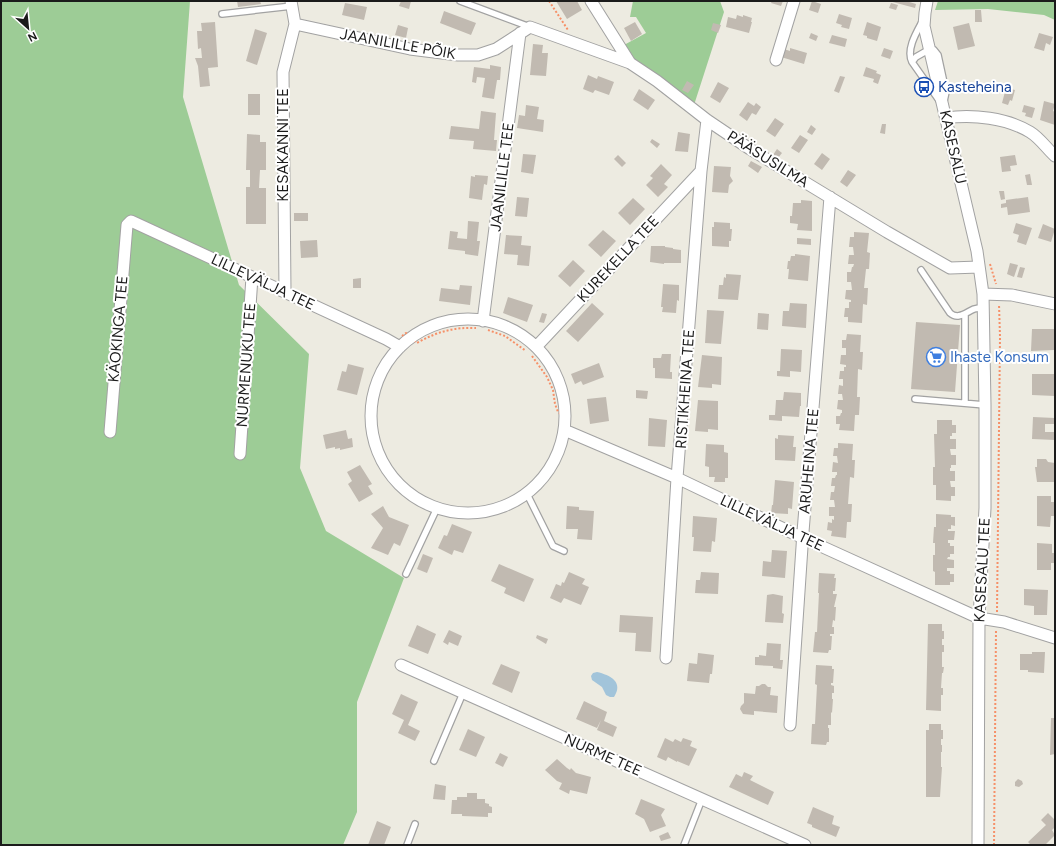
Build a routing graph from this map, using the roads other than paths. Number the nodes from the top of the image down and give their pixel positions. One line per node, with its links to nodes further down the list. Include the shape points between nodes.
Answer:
1 (460, 1): 9 (lane)
2 (591, 1): 14 (street, PÄÄSUSILMA)
3 (794, 1): 12 (street)
4 (927, 1): 7 (street, KASESALU)
5 (292, 4): 6 (lane); 8 (street, KESAKANNI TEE)
6 (222, 14)
7 (924, 19): 11 (street, KASESALU); 13 (lane, via 910,51)
8 (295, 24): 10 (street, JAANILILLE PÕIK, via 410,49 458,55 478,55 496,49); 25 (street, KESAKANNI TEE, via 283,72)
9 (530, 27): 10 (street, JAANILILLE PÕIK); 14 (street)
10 (520, 33): 30 (street, JAANILILLE TEE)
11 (930, 49): 13 (lane); 15 (street, KASESALU)
12 (776, 60)
13 (912, 62): 15 (lane)
14 (630, 63): 17 (street, PÄÄSUSILMA)
15 (943, 106): 16 (street, KASESALU)
16 (946, 118): 18 (street, via 988,118 1014,124 1032,133); 22 (street, KASESALU)
17 (708, 120): 19 (street, RISTIKHEINA TEE); 20 (street, PÄÄSUSILMA)
18 (1055, 156)
19 (701, 171): 32 (street, KUREKELLA TEE); 39 (street, RISTIKHEINA TEE)
20 (830, 198): 22 (street, PÄÄSUSILMA, via 950,268); 42 (street, ARUHEINA TEE)
21 (127, 225): 24 (street, LILLEVÄLJA TEE, via 131,221); 36 (street, KÄOKINGA TEE)
22 (979, 267): 26 (street, KASESALU)
23 (921, 270): 29 (lane, via 953,316)
24 (252, 277): 25 (street, LILLEVÄLJA TEE); 38 (street, NURMENUKU TEE)
25 (284, 292): 31 (street, LILLEVÄLJA TEE, via 386,339)
26 (983, 294): 27 (street, via 1012,296); 28 (street, KASESALU TEE)
27 (1055, 304)
28 (983, 308): 29 (lane); 35 (street, KASESALU TEE)
29 (965, 314): 34 (lane)
30 (484, 326): 31 (street, via 462,320 440,324); 32 (street, via 498,324 512,330)
31 (399, 342): 41 (street, via 374,391 371,427 375,445 382,462 396,482 420,501)
32 (536, 347): 37 (street, via 546,359 560,386 564,401)
33 (915, 399): 34 (lane)
34 (965, 403): 35 (lane)
35 (985, 405): 45 (street, KASESALU TEE, via 985,508)
36 (110, 432)
37 (564, 432): 39 (street, LILLEVÄLJA TEE); 40 (street, via 551,466)
38 (240, 454)
39 (677, 478): 42 (street, LILLEVÄLJA TEE); 47 (street, RISTIKHEINA TEE)
40 (527, 494): 41 (street, via 510,504 474,513 455,513); 43 (lane, via 553,546)
41 (437, 508): 44 (lane)
42 (803, 538): 45 (street, LILLEVÄLJA TEE); 50 (street, ARUHEINA TEE)
43 (564, 551)
44 (406, 574)
45 (979, 618): 46 (street, LILLEVÄLJA TEE, via 1004,622); 57 (street, KASESALU TEE)
46 (1055, 638)
47 (666, 658)
48 (401, 665): 49 (street, NURME TEE)
49 (462, 693): 51 (lane); 52 (street, NURME TEE)
50 (790, 724)
51 (434, 761)
52 (702, 800): 55 (lane); 56 (street, NURME TEE)
53 (415, 824): 54 (lane)
54 (407, 845)
55 (684, 845)
56 (805, 845)
57 (978, 845)

